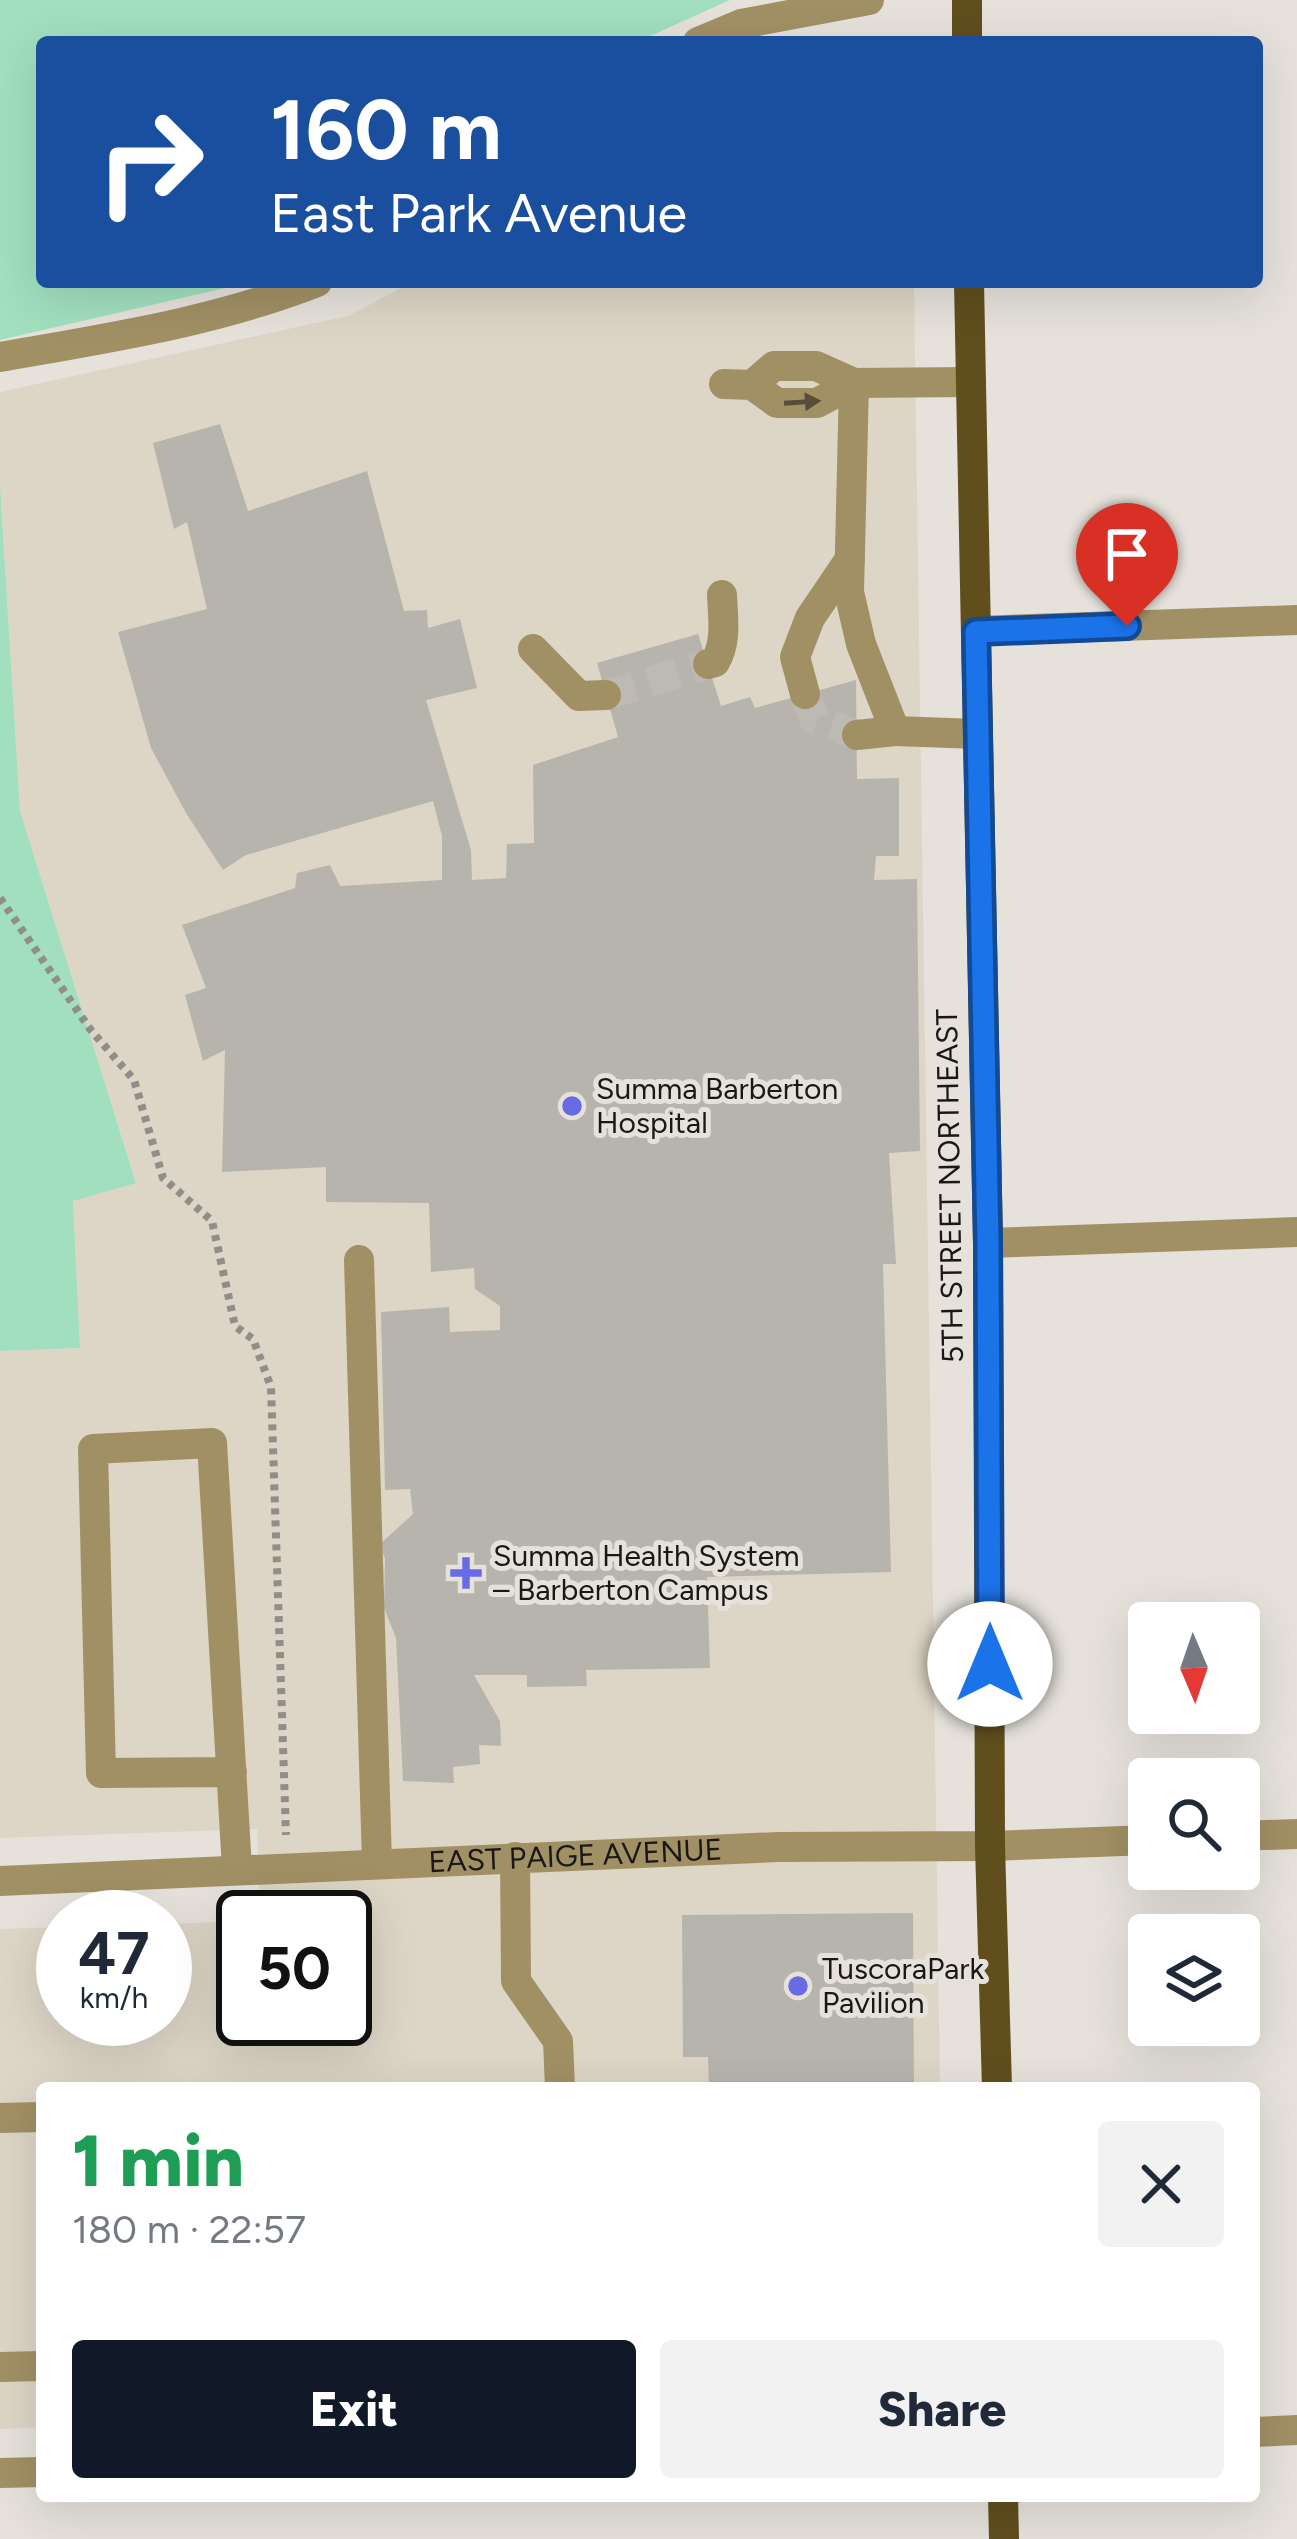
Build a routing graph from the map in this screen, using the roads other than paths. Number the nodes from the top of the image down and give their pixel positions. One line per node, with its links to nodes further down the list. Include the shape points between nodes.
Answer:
1 (869, 0): 3 (street)
2 (967, 0): 4 (main road)
3 (715, 36)
4 (967, 36)
5 (302, 288): 7 (street, via 196,321)
6 (969, 288): 8 (main road, 5TH STREET NORTHEAST)
7 (0, 357)
8 (970, 382): 9 (street); 14 (main road, 5TH STREET NORTHEAST)
9 (854, 383): 10 (street, via 818,403 777,404); 11 (street)
10 (738, 385)
11 (850, 559): 18 (street, via 810,618 795,657); 19 (street, via 861,644)
12 (722, 595): 16 (street, via 720,654)
13 (1297, 620): 14 (street)
14 (976, 632): 20 (main road, 5TH STREET NORTHEAST)
15 (533, 649): 17 (street, via 579,696)
16 (708, 664)
17 (606, 694)
18 (805, 694)
19 (895, 731): 20 (street); 21 (street)
20 (977, 734): 23 (main road, 5TH STREET NORTHEAST)
21 (856, 735)
22 (1297, 1232): 23 (street)
23 (988, 1243): 29 (main road, 5TH STREET NORTHEAST)
24 (359, 1260): 31 (street)
25 (232, 1772): 25 (street, via 212,1443 93,1449 101,1773); 32 (street)
26 (1297, 1834): 27 (street)
27 (1260, 1835)
28 (1128, 1841): 29 (street, EAST PAIGE AVENUE)
29 (990, 1846): 30 (street, EAST PAIGE AVENUE); 35 (main road, 5TH STREET NORTHEAST)
30 (515, 1858): 31 (street, EAST PAIGE AVENUE); 34 (street, via 516,1981 557,2041)
31 (376, 1863): 32 (street, EAST PAIGE AVENUE)
32 (237, 1869): 33 (street, EAST PAIGE AVENUE)
33 (0, 1881)
34 (560, 2082)
35 (997, 2082)
36 (36, 2117): 37 (street)
37 (0, 2118)
38 (36, 2366): 39 (street)
39 (0, 2367)
40 (1297, 2430): 41 (street)
41 (1260, 2432)
42 (36, 2472): 43 (street)
43 (0, 2474)
44 (1003, 2502): 45 (main road)
45 (1004, 2539)

